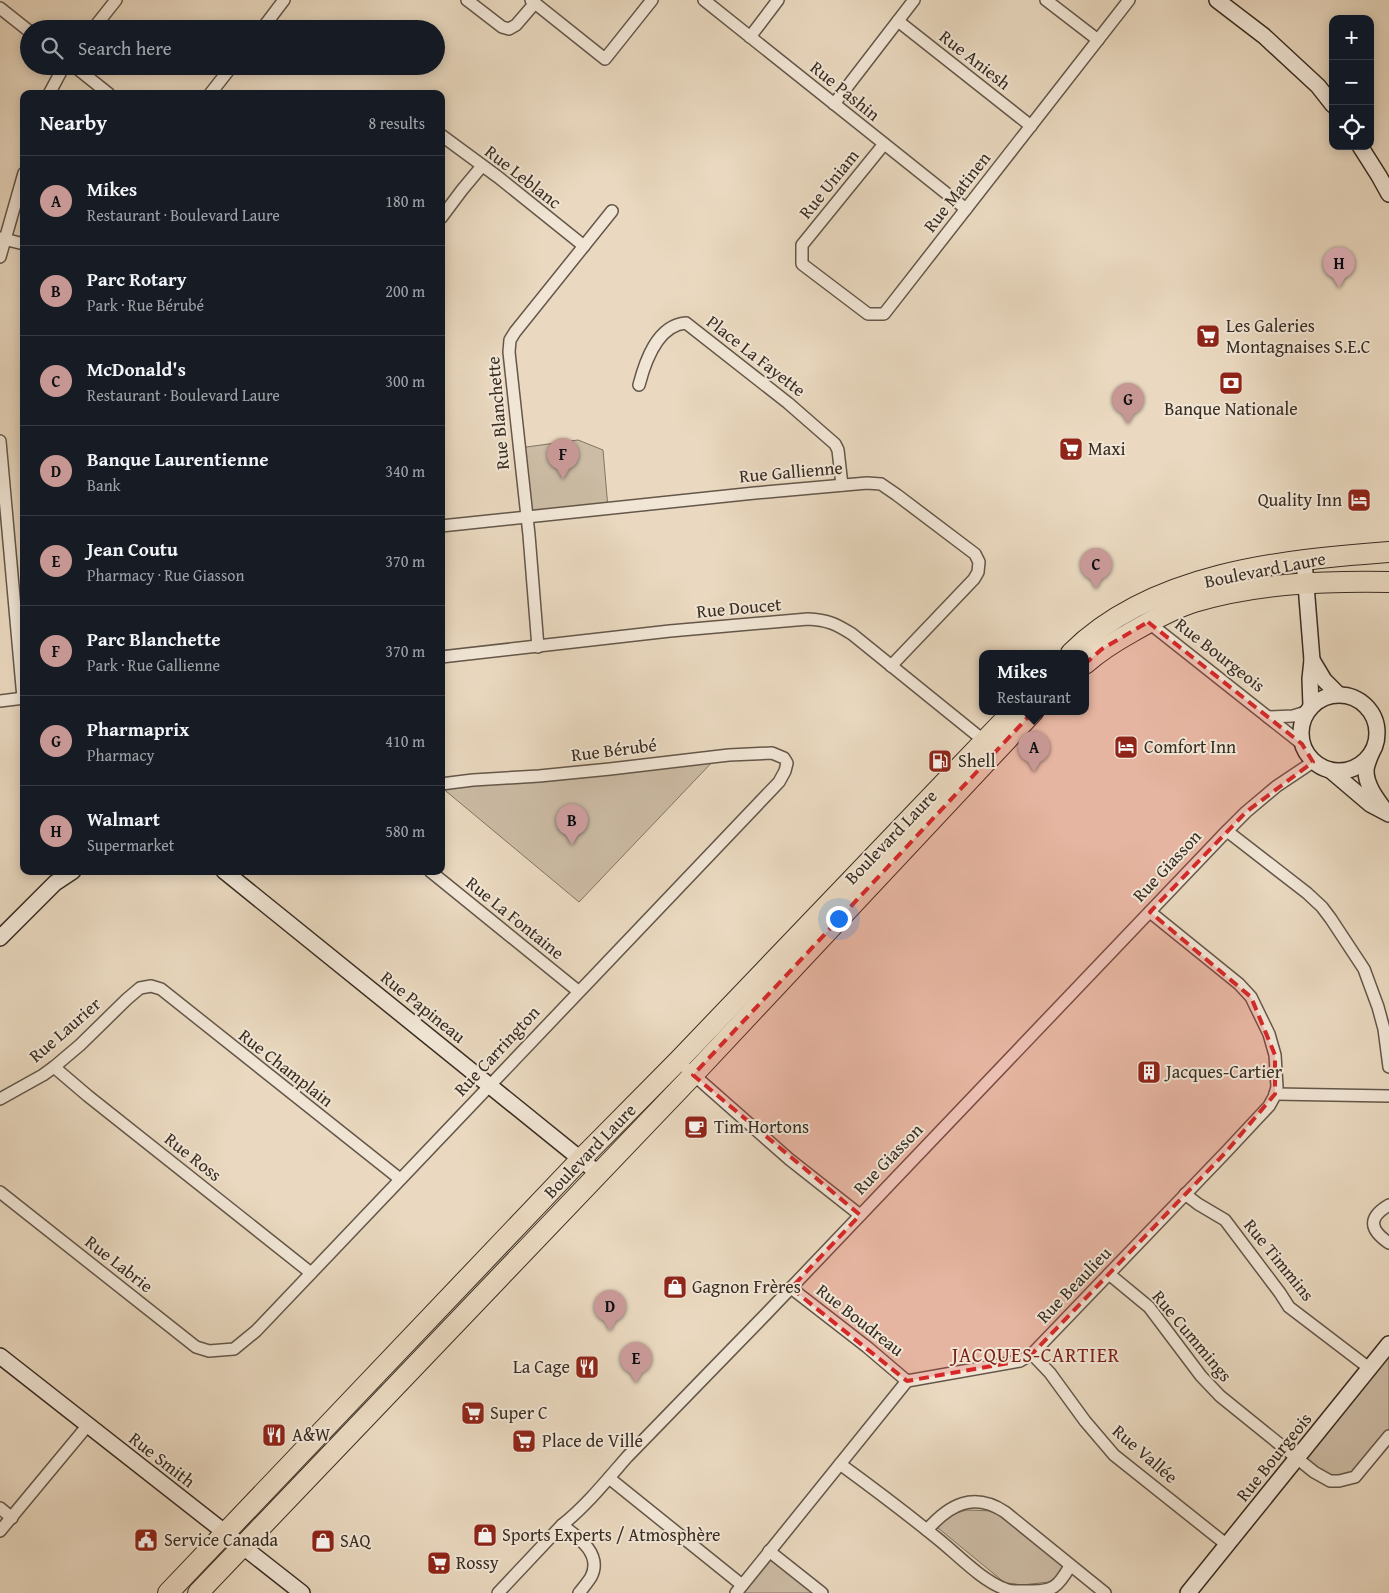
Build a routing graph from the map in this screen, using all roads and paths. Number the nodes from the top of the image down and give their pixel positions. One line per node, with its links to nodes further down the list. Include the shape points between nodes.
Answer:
1 (116, 0): 13 (street)
2 (284, 0): 14 (street)
3 (467, 0): 11 (street, via 508,29 516,25)
4 (652, 0): 11 (street, via 605,58)
5 (704, 0): 17 (street, Rue Pashin)
6 (778, 0): 17 (street)
7 (914, 0): 15 (street)
8 (1046, 0): 18 (street)
9 (1129, 0): 18 (street, Rue Matinen)
10 (1217, 0): 25 (street, via 1264,36)
11 (533, 2)
12 (0, 8): 16 (street)
13 (100, 20)
14 (269, 20)
15 (898, 21): 26 (street); 27 (street, Rue Aniesh)
16 (20, 23)
17 (750, 37): 26 (street, Rue Pashin)
18 (1098, 40): 27 (street, Rue Matinen)
19 (59, 75): 22 (street)
20 (85, 75): 23 (street)
21 (225, 75): 24 (street)
22 (51, 90)
23 (104, 90)
24 (213, 90)
25 (1329, 100)
26 (834, 104): 29 (street, Rue Pashin)
27 (1031, 126): 34 (street, Rue Matinen)
28 (445, 138): 31 (street, Rue Leblanc)
29 (884, 144): 34 (street, Rue Pashin); 39 (street, Rue Uniam)
30 (1363, 150): 33 (street)
31 (482, 166): 36 (street); 40 (street, Rue Leblanc)
32 (20, 186): 37 (street)
33 (1389, 194)
34 (966, 209): 39 (street, Rue Matinen, via 884,314 868,314 802,264)
35 (612, 211): 40 (street, Rue Blanchette)
36 (445, 213)
37 (3, 239): 38 (street); 41 (street)
38 (20, 243)
39 (802, 245)
40 (584, 246): 45 (street, Rue Blanchette, via 510,340)
41 (0, 257)
42 (639, 385): 44 (street, Place La Fayette, via 644,365 662,336 677,324 686,323 835,444)
43 (0, 441): 54 (street)
44 (842, 485): 45 (street, Rue Gallienne); 58 (street, Rue Gallienne, via 881,484 976,554 979,562 974,579)
45 (526, 516): 46 (street, Rue Gallienne); 52 (street, Rue Blanchette)
46 (445, 526)
47 (1389, 552): 48 (highway, Boulevard Laure)
48 (1304, 560): 50 (street); 53 (highway, Boulevard Laure, via 1227,573 1185,586 1112,620)
49 (1389, 582): 50 (highway, Boulevard Laure)
50 (1306, 583): 51 (highway, Boulevard Laure, via 1254,588 1192,602); 57 (street)
51 (1148, 622): 56 (highway, Boulevard Laure, via 1102,649); 65 (street, Rue Bourgeois)
52 (538, 647): 55 (street, Rue Doucet); 58 (street, Rue Doucet, via 670,631 822,620 852,634)
53 (1074, 650)
54 (20, 655)
55 (445, 656)
56 (1089, 660)
57 (1312, 660): 59 (street, via 1324,680); 62 (street)
58 (891, 666): 67 (street, Rue Doucet)
59 (1338, 694): 62 (street, via 1319,700); 68 (street, via 1350,696 1369,709 1377,731)
60 (20, 698): 61 (street)
61 (0, 701)
62 (1309, 709): 65 (street, Rue Bourgeois, via 1293,716); 66 (street, via 1302,722)
63 (1010, 715): 67 (highway, Boulevard Laure)
64 (1029, 715): 67 (highway, Boulevard Laure)
65 (1268, 717): 66 (street, Rue Bourgeois)
66 (1302, 744): 69 (street)
67 (991, 745): 82 (highway, Boulevard Laure); 85 (highway, Boulevard Laure)
68 (1371, 754): 71 (street, via 1353,769); 73 (street, via 1366,771 1369,783)
69 (1313, 762): 71 (street); 74 (street, Rue Giasson, via 1277,786)
70 (787, 763): 72 (street, Rue Bérubé, via 772,753 729,755); 81 (street, Rue Carrington, via 779,782)
71 (1330, 770): 73 (street, via 1370,804)
72 (445, 784)
73 (1388, 813)
74 (1227, 831): 78 (street, Rue Giasson); 84 (street, via 1307,893 1331,919 1364,969 1384,1029)
75 (67, 875): 79 (street)
76 (229, 875): 86 (street, Rue Papineau)
77 (435, 875): 81 (street, Rue La Fontaine)
78 (1150, 912): 88 (street, via 1239,984 1251,998 1269,1034 1274,1055); 97 (street, Rue Giasson)
79 (0, 938)
80 (151, 986): 83 (street, Rue Laurier, via 140,988); 93 (street, Rue Champlain, via 161,989)
81 (578, 991): 86 (street, Rue Carrington)
82 (678, 1061): 85 (street); 91 (highway, Boulevard Laure)
83 (54, 1067): 90 (street, Rue Laurier); 99 (street, Rue Ross)
84 (1389, 1067)
85 (693, 1075): 92 (highway, Boulevard Laure); 97 (street, via 789,1159)
86 (489, 1084): 91 (street, Rue Papineau); 93 (street, Rue Carrington)
87 (1389, 1092): 89 (street)
88 (1275, 1094): 89 (street); 95 (street, Rue Beaulieu, via 1269,1106)
89 (1389, 1096)
90 (0, 1099)
91 (582, 1159): 92 (street, Rue Papineau); 118 (highway, Boulevard Laure)
92 (599, 1174): 120 (highway, Boulevard Laure)
93 (400, 1179): 99 (street, Rue Carrington)
94 (0, 1192): 103 (street, Rue Labrie, via 196,1347)
95 (1185, 1194): 100 (street, Rue Beaulieu); 106 (street, Rue Timmins, via 1225,1220 1289,1307)
96 (1389, 1205): 98 (street, via 1378,1212 1374,1226 1377,1234)
97 (860, 1215): 101 (street, Rue Giasson)
98 (1389, 1243)
99 (311, 1273): 103 (street, Rue Carrington, via 246,1340 234,1349)
100 (1109, 1274): 104 (street, Rue Beaulieu); 110 (street, Rue Cummings, via 1149,1307 1220,1396)
101 (790, 1288): 107 (street, Rue Boudreau); 112 (street, Rue Giasson)
102 (1389, 1344): 106 (street, Rue Bourgeois)
103 (222, 1350)
104 (1032, 1354): 107 (street, Rue Beaulieu, via 1020,1361); 119 (street, Rue Vallée, via 1050,1372 1114,1455)
105 (0, 1356): 108 (street, Rue Smith)
106 (1369, 1368): 110 (street, Rue Bourgeois)
107 (907, 1380): 111 (street)
108 (88, 1425): 114 (street); 118 (street, Rue Smith)
109 (1389, 1436): 110 (street, Rue Cummings, via 1355,1477 1348,1479 1330,1481)
110 (1297, 1457): 119 (street, Rue Bourgeois)
111 (840, 1464): 116 (street); 121 (street)
112 (609, 1478): 115 (street, Rue Giasson); 123 (street)
113 (0, 1508): 114 (street)
114 (12, 1518): 117 (street)
115 (562, 1525): 127 (street, Rue Giasson); 128 (street, via 584,1542 594,1560 592,1575)
116 (927, 1530): 122 (street, via 954,1506 972,1502 989,1504 1005,1512); 122 (street, via 960,1559 1006,1590 1037,1592 1051,1589)
117 (0, 1531)
118 (225, 1533): 120 (street, Rue Smith); 124 (highway, Boulevard Laure)
119 (1226, 1545): 131 (street, Rue Bourgeois)
120 (242, 1547): 125 (highway, Boulevard Laure); 126 (street, Rue Smith)
121 (769, 1551): 123 (street); 129 (street)
122 (1070, 1566): 130 (street)
123 (739, 1589)
124 (168, 1593)
125 (198, 1593)
126 (302, 1593)
127 (498, 1593)
128 (579, 1593)
129 (822, 1593)
130 (1105, 1593)
131 (1188, 1593)

